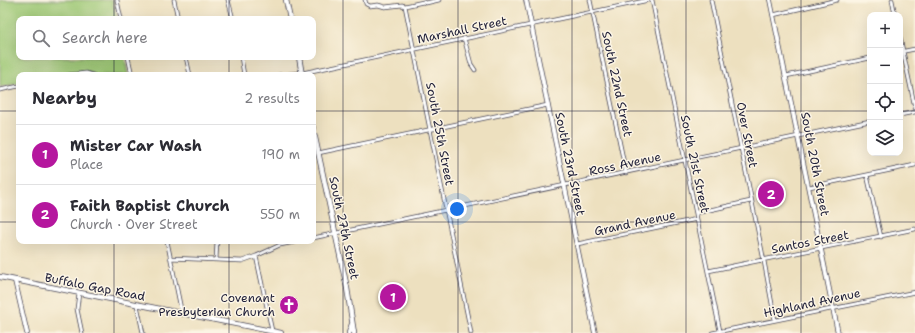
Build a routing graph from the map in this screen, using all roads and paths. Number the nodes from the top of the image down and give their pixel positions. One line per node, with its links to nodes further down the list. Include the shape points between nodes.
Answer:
1 (117, 0): 19 (street)
2 (174, 0): 20 (street)
3 (228, 0): 21 (street)
4 (286, 0): 22 (main road)
5 (365, 0): 15 (street, via 370,6)
6 (439, 0): 15 (street)
7 (526, 0): 23 (street, South 23rd Street)
8 (590, 0): 16 (street, South 22nd Street)
9 (651, 0): 16 (street, Marshall Street); 53 (street, South 21st Street)
10 (711, 0): 51 (street, Over Street)
11 (770, 0): 18 (street, South 20th Street)
12 (832, 0): 13 (street); 18 (street)
13 (837, 0)
14 (892, 0): 17 (street)
15 (405, 6): 25 (street, South 25th Street)
16 (593, 12): 23 (street, Marshall Street); 55 (street, South 22nd Street)
17 (894, 12)
18 (773, 14): 40 (street, South 20th Street)
19 (120, 16)
20 (177, 16)
21 (231, 16)
22 (289, 16)
23 (531, 25): 24 (street, Marshall Street); 43 (street, South 23rd Street)
24 (464, 38): 25 (street, Marshall Street); 34 (street, via 470,64)
25 (414, 49): 39 (street, Marshall Street); 48 (street, South 25th Street)
26 (915, 49): 27 (street)
27 (903, 52)
28 (903, 56): 44 (street)
29 (867, 59): 40 (street)
30 (129, 60): 35 (street)
31 (187, 60): 36 (street)
32 (242, 60): 37 (street)
33 (299, 60): 38 (main road)
34 (475, 70)
35 (131, 72)
36 (189, 72)
37 (244, 72)
38 (302, 72)
39 (311, 72)
40 (786, 76): 49 (street, South 20th Street)
41 (16, 87): 42 (street)
42 (0, 90)
43 (548, 105): 48 (street); 57 (street, South 23rd Street)
44 (915, 108)
45 (915, 112): 46 (street)
46 (903, 114)
47 (867, 122): 49 (street, Ross Avenue)
48 (430, 130): 52 (street); 60 (street, South 25th Street)
49 (799, 136): 51 (street, Ross Avenue); 58 (street, South 20th Street)
50 (316, 143): 52 (main road, South 27th Street)
51 (741, 149): 53 (street, Ross Avenue); 59 (street, Over Street)
52 (318, 153): 64 (main road, South 27th Street)
53 (685, 161): 55 (street, Ross Avenue); 61 (street, South 21st Street)
54 (915, 165): 56 (street)
55 (626, 173): 57 (street, Ross Avenue)
56 (867, 175): 58 (street); 66 (street)
57 (565, 186): 60 (street, Ross Avenue); 70 (street, South 23rd Street)
58 (809, 187): 71 (street, South 20th Street)
59 (751, 201): 61 (street); 75 (street, Over Street)
60 (447, 211): 64 (street, Ross Avenue); 96 (street, South 25th Street)
61 (696, 213): 62 (street, South 21st Street)
62 (697, 219): 70 (street, Grand Avenue); 76 (street, South 21st Street)
63 (915, 229): 66 (street, Santos Street)
64 (335, 234): 65 (street, Ross Avenue); 85 (main road, South 27th Street)
65 (316, 237)
66 (881, 237): 71 (street, Santos Street)
67 (168, 244): 73 (street)
68 (218, 244): 74 (street)
69 (277, 244): 72 (street)
70 (577, 244): 97 (street, South 23rd Street)
71 (822, 249): 75 (street, Santos Street); 82 (street, South 20th Street)
72 (256, 256): 74 (street, via 242,261); 87 (street)
73 (170, 258): 74 (street); 83 (street)
74 (216, 260)
75 (764, 261): 76 (street, Santos Street); 84 (street, Over Street)
76 (708, 272): 88 (street, South 21st Street)
77 (0, 277): 78 (main road, Buffalo Gap Road)
78 (16, 281): 80 (main road, Buffalo Gap Road); 89 (street)
79 (915, 292): 82 (street, Highland Avenue)
80 (79, 293): 81 (main road, Buffalo Gap Road); 90 (street, via 77,308)
81 (137, 305): 83 (main road, Buffalo Gap Road); 91 (street)
82 (833, 308): 84 (street, Highland Avenue); 99 (street, South 20th Street)
83 (182, 314): 86 (main road, Buffalo Gap Road)
84 (774, 320): 88 (street, Highland Avenue)
85 (353, 322): 94 (main road); 95 (main road, South 27th Street)
86 (255, 327): 87 (main road, Buffalo Gap Road); 92 (street)
87 (272, 331): 93 (main road, Buffalo Gap Road)
88 (720, 331): 98 (street, Highland Avenue)
89 (27, 333)
90 (82, 333)
91 (143, 333)
92 (255, 333)
93 (280, 333)
94 (349, 333)
95 (354, 333)
96 (471, 333)
97 (595, 333)
98 (712, 333)
99 (838, 333)

